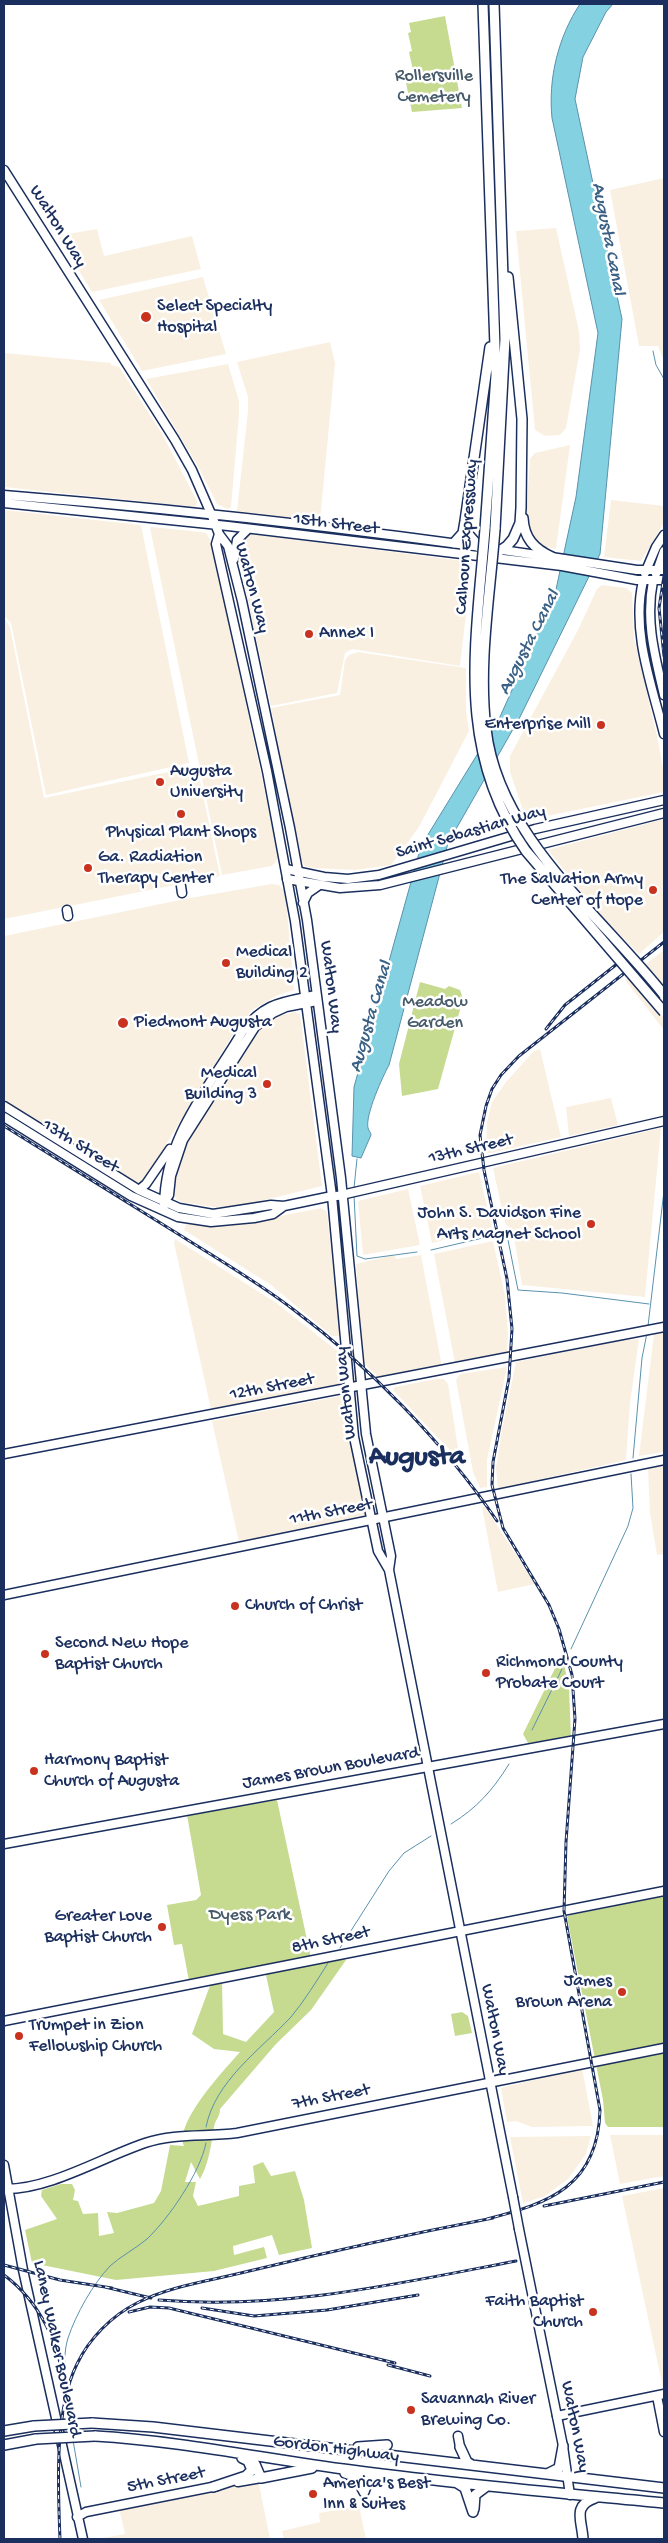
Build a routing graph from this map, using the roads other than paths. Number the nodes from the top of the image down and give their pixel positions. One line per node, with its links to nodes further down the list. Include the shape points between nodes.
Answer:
1 (479, 4): 6 (highway)
2 (483, 4): 6 (highway, Calhoun Expressway)
3 (494, 4): 5 (highway, Calhoun Expressway)
4 (500, 4): 5 (highway)
5 (496, 56): 8 (highway, Calhoun Expressway)
6 (486, 101): 9 (highway, Calhoun Expressway)
7 (4, 170): 13 (main road, Walton Way, via 175,440)
8 (500, 191): 12 (highway, via 522,419); 47 (highway, Calhoun Expressway, bridge, via 505,339 483,701 486,732 496,773 511,806 542,854)
9 (493, 312): 14 (highway, via 486,389); 50 (highway, Calhoun Expressway, bridge, via 496,375 475,668 478,736 488,778 526,851)
10 (4, 495): 13 (main road, 15th Street)
11 (4, 503): 15 (main road, 15th Street)
12 (522, 508): 21 (highway, via 516,535); 23 (highway, via 530,540 540,552)
13 (212, 516): 15 (main road, Walton Way); 19 (main road, 15th Street)
14 (465, 521): 19 (highway, via 463,533); 20 (highway, via 468,534)
15 (215, 525): 16 (main road, 15th Street); 17 (main road, Walton Way)
16 (248, 529): 24 (main road, 15th Street); 29 (main road, via 237,540 233,553)
17 (218, 534): 29 (main road, Walton Way, via 228,546); 36 (main road, Walton Way, via 216,544)
18 (664, 534): 27 (main road)
19 (454, 543): 20 (main road, 15th Street)
20 (478, 546): 21 (main road, 15th Street); 24 (highway)
21 (501, 550): 23 (main road, 15th Street); 24 (highway)
22 (664, 551): 28 (main road)
23 (552, 557): 25 (main road, 15th Street)
24 (488, 558): 25 (main road, 15th Street)
25 (562, 562): 26 (main road, 15th Street)
26 (594, 567): 27 (main road, 15th Street); 31 (main road, 15th Street)
27 (646, 570): 28 (main road, 15th Street); 31 (main road)
28 (661, 570): 32 (main road)
29 (236, 578): 35 (main road, Walton Way)
30 (664, 580): 32 (main road, 15th Street)
31 (643, 581): 32 (main road, 15th Street); 34 (main road, via 639,605 640,633)
32 (653, 581): 33 (main road, via 649,627)
33 (664, 695)
34 (664, 734)
35 (281, 782): 36 (main road); 42 (main road, Walton Way)
36 (270, 784): 41 (main road, Walton Way)
37 (664, 800): 39 (main road, Saint Sebastian Way)
38 (664, 813): 40 (main road, Saint Sebastian Way)
39 (563, 822): 40 (main road); 42 (main road, Saint Sebastian Way, bridge, via 379,875 324,878)
40 (567, 838): 45 (main road, Saint Sebastian Way, bridge, via 380,885 350,889)
41 (286, 869): 42 (main road, Saint Sebastian Way); 43 (main road, Walton Way)
42 (297, 870): 44 (main road, Walton Way)
43 (287, 879): 44 (main road, Saint Sebastian Way); 49 (main road, Walton Way)
44 (299, 881): 45 (main road, Saint Sebastian Way); 46 (main road, Walton Way)
45 (320, 886): 46 (main road, via 308,893)
46 (303, 903): 48 (main road, Walton Way)
47 (664, 995)
48 (317, 998): 49 (main road); 56 (main road, Walton Way)
49 (305, 1001): 54 (main road, via 275,1004 248,1024); 57 (main road, Walton Way); 58 (main road, via 273,1012 262,1019 249,1035 183,1140)
50 (664, 1012)
51 (4, 1106): 55 (main road, 13th Street)
52 (4, 1117): 60 (main road, 13th Street, via 131,1196)
53 (662, 1121): 56 (main road, 13th Street)
54 (176, 1141): 55 (main road); 58 (main road, via 164,1181)
55 (139, 1190): 58 (main road, 13th Street)
56 (346, 1194): 57 (main road, 13th Street); 62 (main road, Walton Way)
57 (332, 1196): 59 (main road, 13th Street); 63 (main road, Walton Way)
58 (164, 1203): 59 (main road, 13th Street, via 213,1214); 60 (main road)
59 (284, 1206): 60 (main road, 13th Street, via 267,1215 211,1222)
60 (164, 1212)
61 (662, 1328): 62 (main road, 12th Street)
62 (361, 1386): 63 (main road, 12th Street); 66 (main road, Walton Way, via 371,1463)
63 (348, 1388): 64 (main road, 12th Street); 67 (main road, Walton Way)
64 (4, 1454)
65 (664, 1460): 66 (main road, 11th Street)
66 (383, 1518): 67 (main road, 11th Street); 68 (main road, Walton Way, via 392,1556)
67 (370, 1521): 68 (main road, Walton Way, via 378,1551); 69 (main road, 11th Street)
68 (389, 1570): 71 (main road, Walton Way)
69 (4, 1595)
70 (664, 1724): 71 (main road, James Brown Boulevard)
71 (428, 1767): 72 (main road, James Brown Boulevard); 74 (main road, Walton Way)
72 (4, 1844)
73 (664, 1891): 74 (main road, 8th Street)
74 (460, 1931): 75 (main road, 8th Street); 77 (main road, Walton Way)
75 (4, 2021)
76 (664, 2048): 77 (main road, 7th Street)
77 (488, 2082): 79 (main road, 7th Street, via 215,2135 156,2140 86,2168 43,2182); 81 (main road, Walton Way, bridge)
78 (4, 2164): 79 (main road, Laney Walker Boulevard)
79 (6, 2189): 108 (main road, Laney Walker Boulevard)
80 (661, 2395): 81 (main road); 83 (main road)
81 (557, 2416): 89 (main road, Walton Way)
82 (4, 2431): 87 (highway, Gordon Highway, bridge, via 92,2423)
83 (664, 2432)
84 (458, 2436): 90 (main road)
85 (116, 2437): 86 (highway, Gordon Highway, bridge, via 36,2439); 91 (highway); 94 (highway, Gordon Highway)
86 (4, 2445)
87 (308, 2446): 88 (highway); 92 (highway, Gordon Highway)
88 (387, 2446)
89 (563, 2446): 96 (highway, via 557,2470); 97 (main road, Walton Way)
90 (460, 2447): 92 (highway, via 454,2458); 93 (highway, via 467,2462)
91 (246, 2459): 98 (highway, via 257,2467); 103 (highway, via 252,2467 250,2474)
92 (441, 2462): 93 (highway, Gordon Highway)
93 (477, 2466): 96 (highway, Gordon Highway)
94 (319, 2467): 95 (highway, Gordon Highway); 95 (highway, via 354,2475 364,2492 368,2480); 98 (highway)
95 (378, 2474): 100 (highway, Gordon Highway)
96 (542, 2474): 97 (highway, Gordon Highway)
97 (568, 2476): 102 (highway, Gordon Highway); 105 (main road, Walton Way)
98 (261, 2478): 103 (main road, 5th Street)
99 (664, 2481): 102 (highway)
100 (454, 2482): 101 (highway, Gordon Highway); 101 (highway, via 465,2488 474,2512 475,2495)
101 (488, 2486): 105 (highway, Gordon Highway)
102 (652, 2486): 104 (highway, Gordon Highway)
103 (213, 2487): 108 (main road, 5th Street, via 86,2512)
104 (664, 2488)
105 (570, 2495): 106 (highway, Gordon Highway)
106 (595, 2498): 107 (highway, Gordon Highway); 110 (highway, via 584,2502 580,2508)
107 (664, 2503)
108 (78, 2517): 109 (main road, Laney Walker Boulevard)
109 (83, 2539)
110 (583, 2539)

